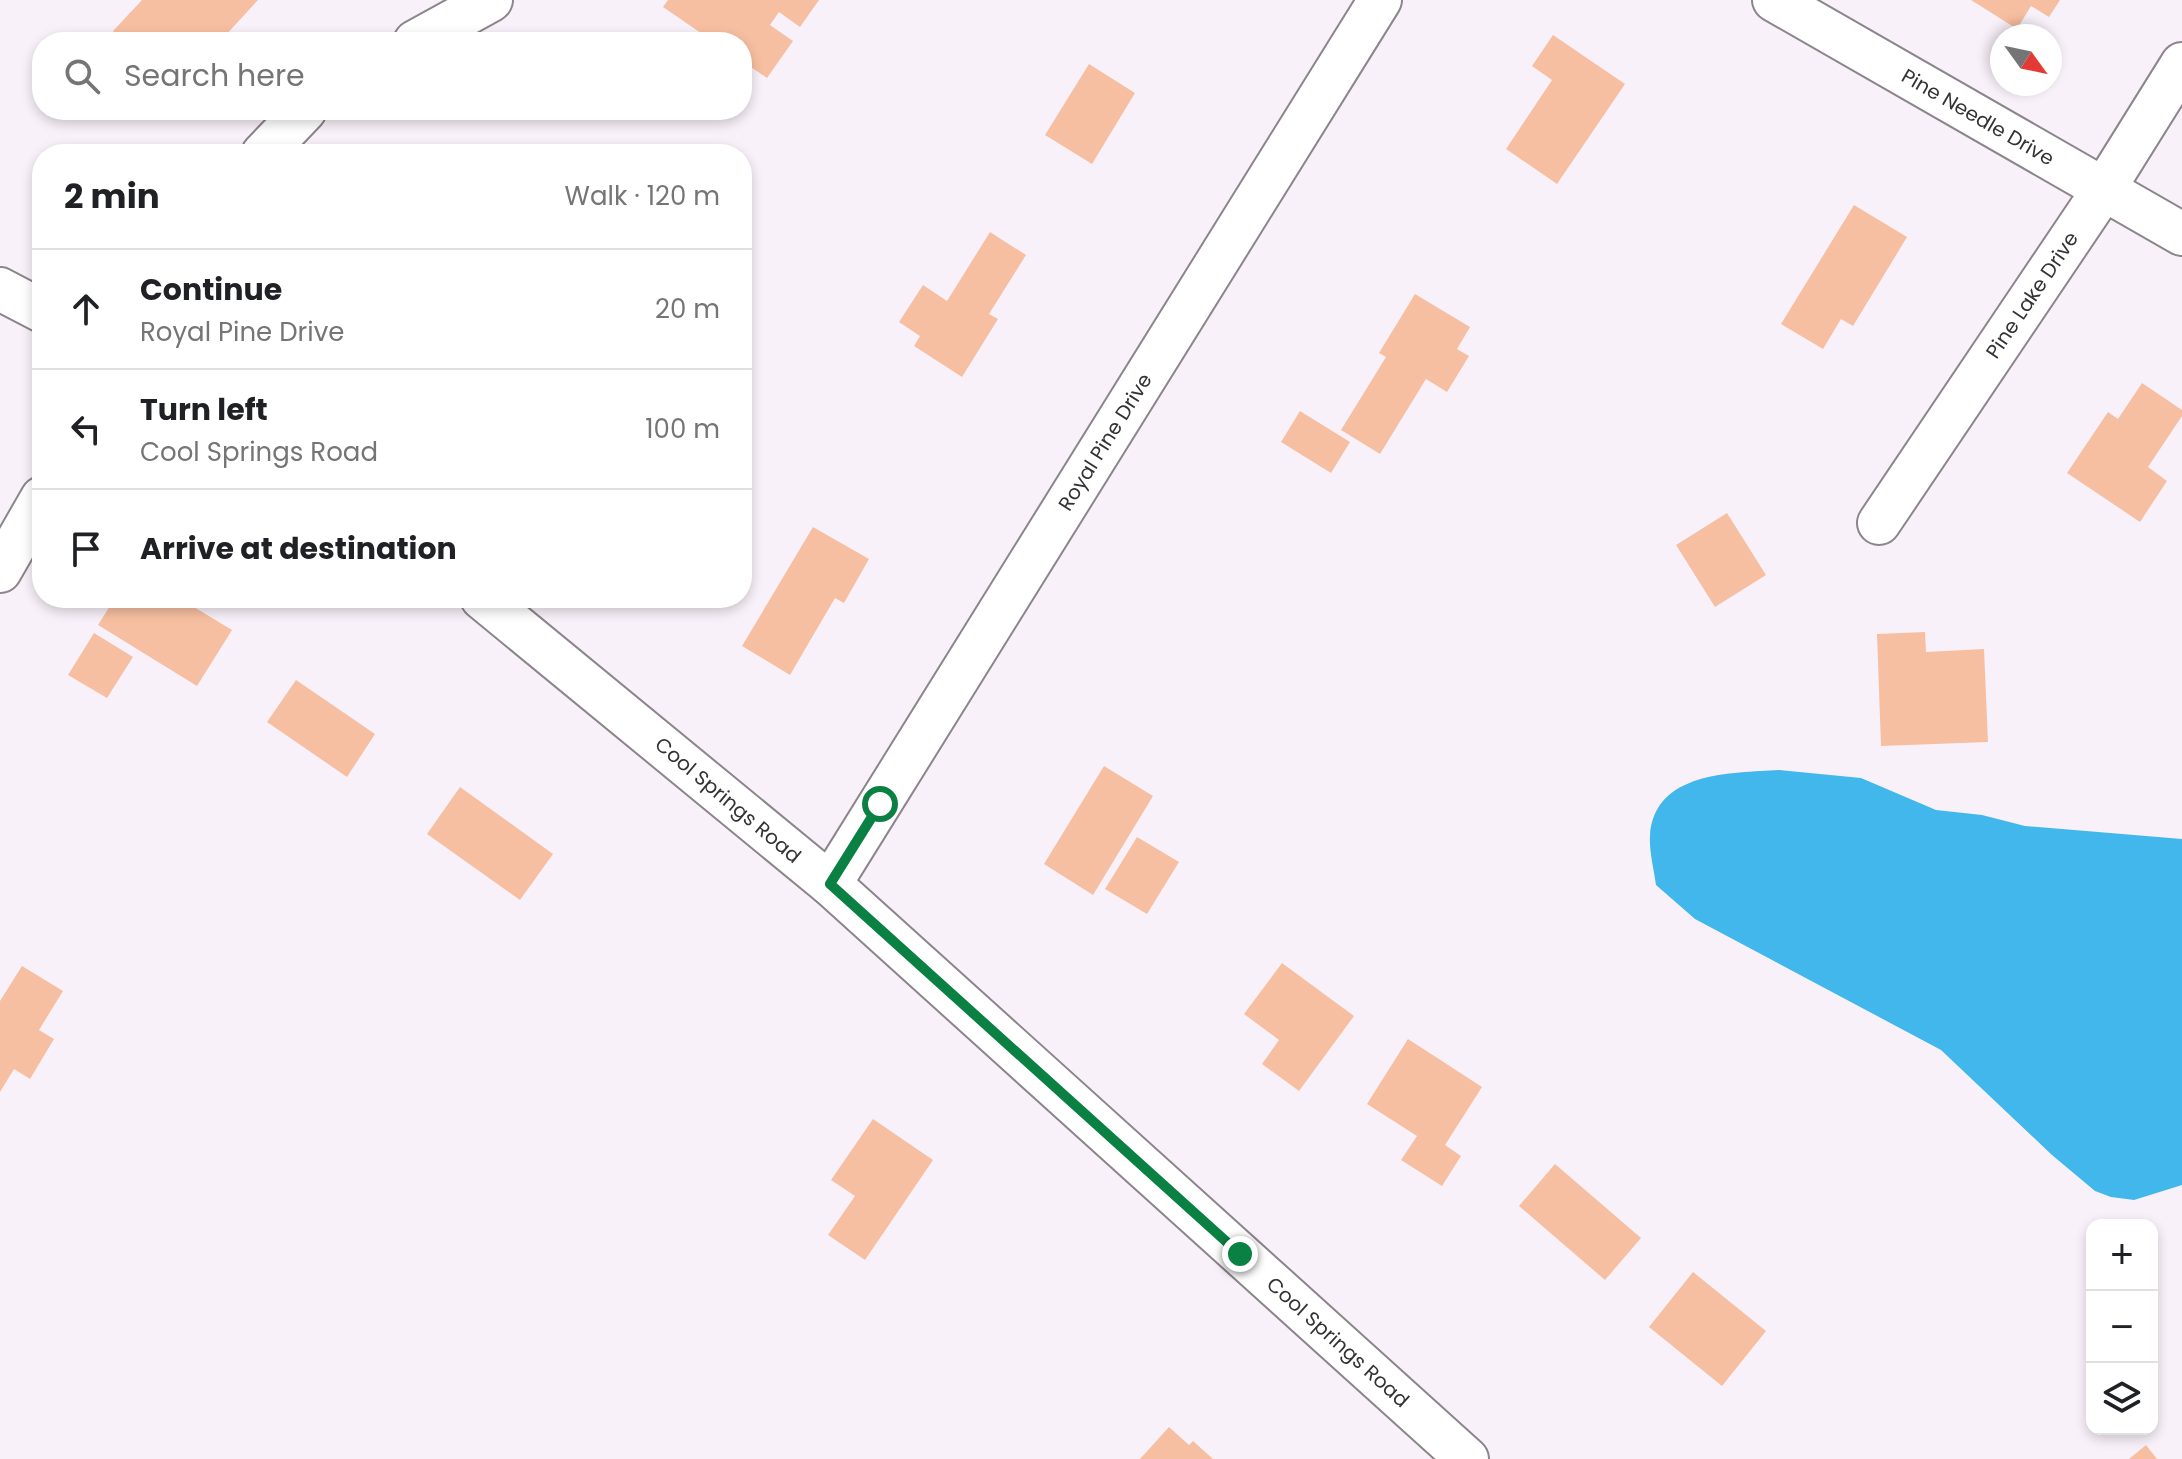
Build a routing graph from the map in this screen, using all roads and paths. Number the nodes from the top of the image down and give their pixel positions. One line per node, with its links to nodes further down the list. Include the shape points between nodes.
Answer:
1 (491, 0): 4 (street)
2 (1380, 0): 16 (street, Royal Pine Drive)
3 (1774, 0): 8 (street, Pine Needle Drive)
4 (433, 32)
5 (2182, 64): 8 (street, Pine Lake Drive)
6 (295, 120): 7 (street)
7 (273, 144)
8 (2104, 189): 9 (street, Pine Needle Drive); 13 (street, Pine Lake Drive)
9 (2182, 234)
10 (0, 289): 11 (street)
11 (32, 306)
12 (32, 515): 14 (street)
13 (1879, 523)
14 (0, 571)
15 (494, 608): 16 (street, Cool Springs Road)
16 (830, 884): 17 (street, Cool Springs Road)
17 (1467, 1459)

